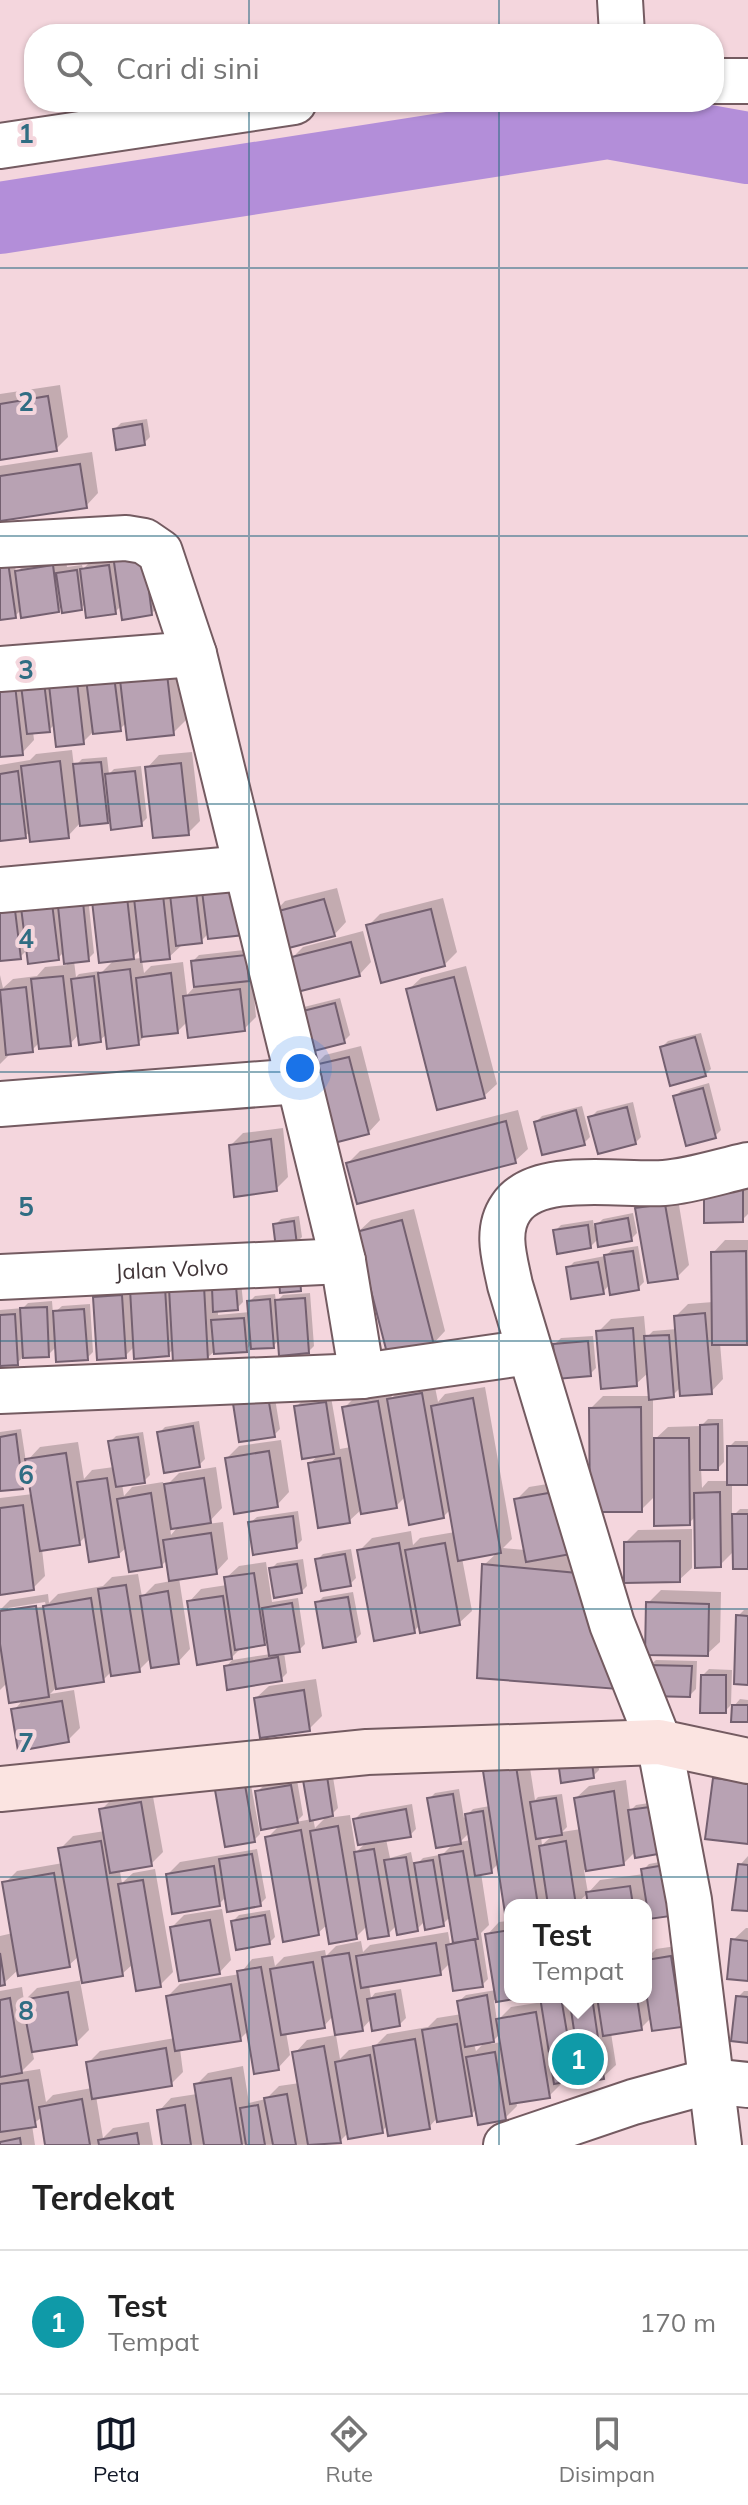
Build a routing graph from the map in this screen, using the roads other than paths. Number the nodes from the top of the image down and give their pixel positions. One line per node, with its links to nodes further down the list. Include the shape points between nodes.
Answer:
1 (620, 0): 2 (street)
2 (621, 24)
3 (724, 81): 4 (street)
4 (748, 81)
5 (227, 112): 6 (street)
6 (0, 146)
7 (0, 545): 8 (street, via 144,541 160,552)
8 (194, 654): 9 (street); 10 (street)
9 (0, 669)
10 (246, 868): 11 (street); 12 (street)
11 (0, 890)
12 (299, 1081): 13 (street); 15 (street)
13 (0, 1104)
14 (748, 1165): 17 (street, via 666,1183 559,1183 530,1192 512,1205 501,1237)
15 (343, 1261): 16 (street, Jalan Volvo); 18 (street)
16 (0, 1277)
17 (529, 1352): 18 (street); 20 (street, via 612,1624)
18 (362, 1376): 19 (street)
19 (0, 1391)
20 (659, 1742): 21 (street); 22 (street, via 367,1752); 23 (street)
21 (748, 1761)
22 (0, 1789)
23 (729, 2083): 24 (street, via 633,2102); 25 (street)
24 (506, 2145)
25 (719, 2145)

